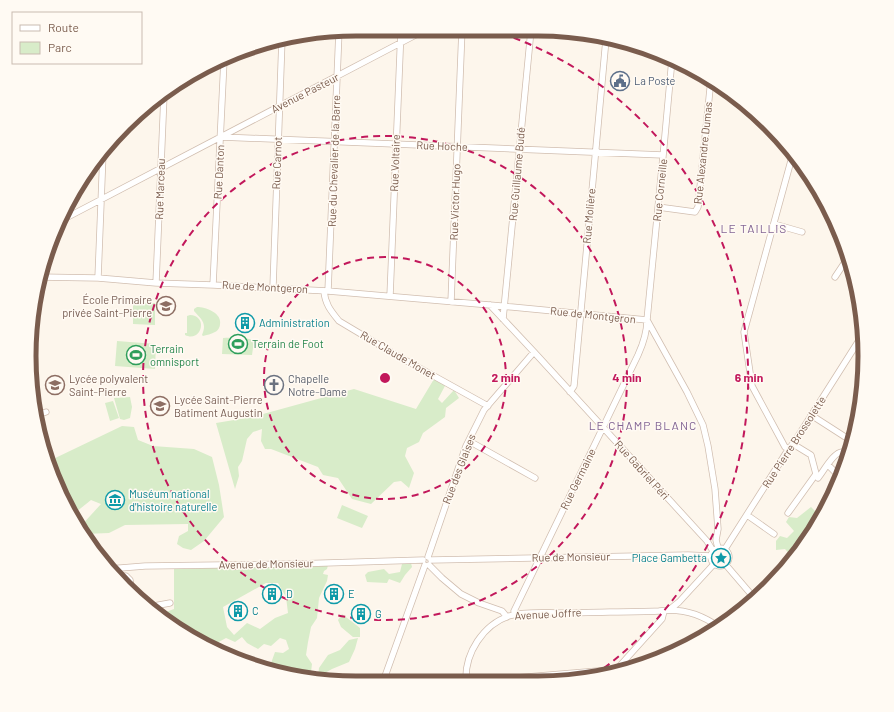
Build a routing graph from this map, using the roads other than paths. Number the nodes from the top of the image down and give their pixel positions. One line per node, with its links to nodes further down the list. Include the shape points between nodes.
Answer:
1 (401, 36): 7 (street, Rue Voltaire)
2 (414, 36): 7 (street, Avenue Pasteur)
3 (462, 36): 19 (street, Rue Victor Hugo)
4 (531, 36): 20 (street, Rue Guillaume Budé)
5 (339, 37): 11 (street, Rue du Chevalier de la Barre)
6 (606, 43): 21 (street, Rue Molière)
7 (400, 44): 11 (street, Avenue Pasteur); 18 (street, Rue Voltaire)
8 (282, 45): 14 (street, Rue Carnot)
9 (224, 65): 15 (street, Rue Danton)
10 (671, 65): 22 (street, Rue Corneille)
11 (337, 77): 14 (street, Avenue Pasteur); 17 (street, Rue du Chevalier de la Barre)
12 (710, 86): 27 (street, Rue Alexandre Dumas, via 698,207 695,212)
13 (164, 100): 25 (street, Rue Marceau)
14 (279, 106): 15 (street, Avenue Pasteur); 16 (street, Rue Carnot)
15 (221, 136): 16 (street, Rue Hoche); 25 (street, Avenue Pasteur); 36 (street, Rue Danton)
16 (278, 139): 17 (street, Rue Hoche); 37 (street, Rue Carnot)
17 (334, 141): 18 (street, Rue Hoche); 38 (street, Rue du Chevalier de la Barre)
18 (396, 144): 19 (street, Rue Hoche); 39 (street, Rue Voltaire)
19 (457, 146): 20 (street, Rue Hoche); 40 (street, Rue Victor Hugo)
20 (520, 149): 21 (street, Rue Hoche); 42 (street, Rue Guillaume Budé)
21 (595, 152): 22 (street, Rue Hoche); 43 (street, Rue Molière)
22 (664, 155): 27 (street, Rue Corneille)
23 (103, 160): 26 (street)
24 (791, 160): 29 (street)
25 (161, 168): 26 (street, Avenue Pasteur); 35 (street, Rue Marceau)
26 (101, 200): 28 (street, Avenue Pasteur); 34 (street)
27 (658, 207): 45 (street, Rue Corneille)
28 (68, 217)
29 (774, 224): 30 (street); 57 (street, via 744,332 752,386 785,447)
30 (802, 232)
31 (844, 263): 33 (street)
32 (46, 277): 34 (street, Rue de Montgeron)
33 (835, 277)
34 (98, 278): 35 (street, Rue de Montgeron)
35 (156, 283): 36 (street, Rue de Montgeron)
36 (214, 284): 37 (street, Rue de Montgeron)
37 (273, 287): 38 (street, Rue de Montgeron)
38 (326, 291): 39 (street, Rue de Montgeron); 49 (street, Rue Claude Monet, via 325,300 339,321)
39 (390, 296): 40 (street, Rue de Montgeron)
40 (451, 302): 41 (street, Rue de Montgeron)
41 (490, 305): 42 (street, Rue de Montgeron); 44 (street)
42 (504, 306): 43 (street, Rue de Montgeron); 44 (street, Rue Guillaume Budé)
43 (580, 313): 45 (street, Rue de Montgeron); 48 (street, Rue Molière, via 574,386)
44 (503, 319): 47 (street, Rue Gabriel Péri)
45 (647, 320): 53 (street, Rue Germaine, via 641,349); 67 (street, via 703,426 715,489 718,529)
46 (857, 344): 52 (street, Rue Pierre Brossolette)
47 (534, 352): 48 (street, Rue Gabriel Péri); 49 (street, Rue des Glaises)
48 (570, 392): 53 (street, Rue Gabriel Péri)
49 (488, 406): 55 (street, Rue des Glaises)
50 (46, 412): 51 (street)
51 (41, 414)
52 (811, 415): 54 (street); 56 (street, Rue Pierre Brossolette)
53 (603, 428): 67 (street, Rue Gabriel Péri, via 707,541); 68 (street, Rue Germaine)
54 (847, 438)
55 (469, 441): 62 (street); 69 (street, Rue des Glaises)
56 (792, 444): 57 (street, Rue Pierre Brossolette); 61 (street, via 811,455)
57 (789, 449): 64 (street, Rue Pierre Brossolette)
58 (843, 452): 59 (street, via 834,456)
59 (828, 465): 60 (street); 61 (street, via 818,478)
60 (836, 472)
61 (816, 474): 63 (street)
62 (535, 478)
63 (788, 513)
64 (747, 515): 65 (street); 66 (street, Rue Pierre Brossolette)
65 (774, 534)
66 (725, 549): 67 (street, via 720,548); 71 (street, via 729,555)
67 (714, 552): 68 (street, Rue de Monsieur, via 688,555); 70 (street, via 711,560)
68 (540, 558): 69 (street, Rue de Monsieur); 81 (street, Rue Germaine, via 514,611)
69 (427, 561): 72 (street, Avenue de Monsieur); 82 (street, via 461,594 502,611); 86 (street, Rue des Glaises)
70 (714, 564): 71 (street, via 718,567); 76 (street)
71 (726, 565): 75 (street)
72 (116, 568)
73 (124, 576): 74 (street)
74 (130, 582)
75 (751, 595)
76 (679, 602): 79 (street); 80 (street)
77 (170, 603): 78 (street)
78 (156, 606)
79 (667, 610): 80 (street, Avenue Joffre); 81 (street, Avenue Joffre); 84 (street)
80 (679, 610): 83 (street, Avenue Joffre)
81 (515, 614): 82 (street, Avenue Joffre)
82 (507, 617): 87 (street, Avenue Joffre, via 495,623 477,642 469,659)
83 (713, 624)
84 (620, 665)
85 (581, 673): 88 (street)
86 (385, 676)
87 (466, 676)
88 (547, 676)

